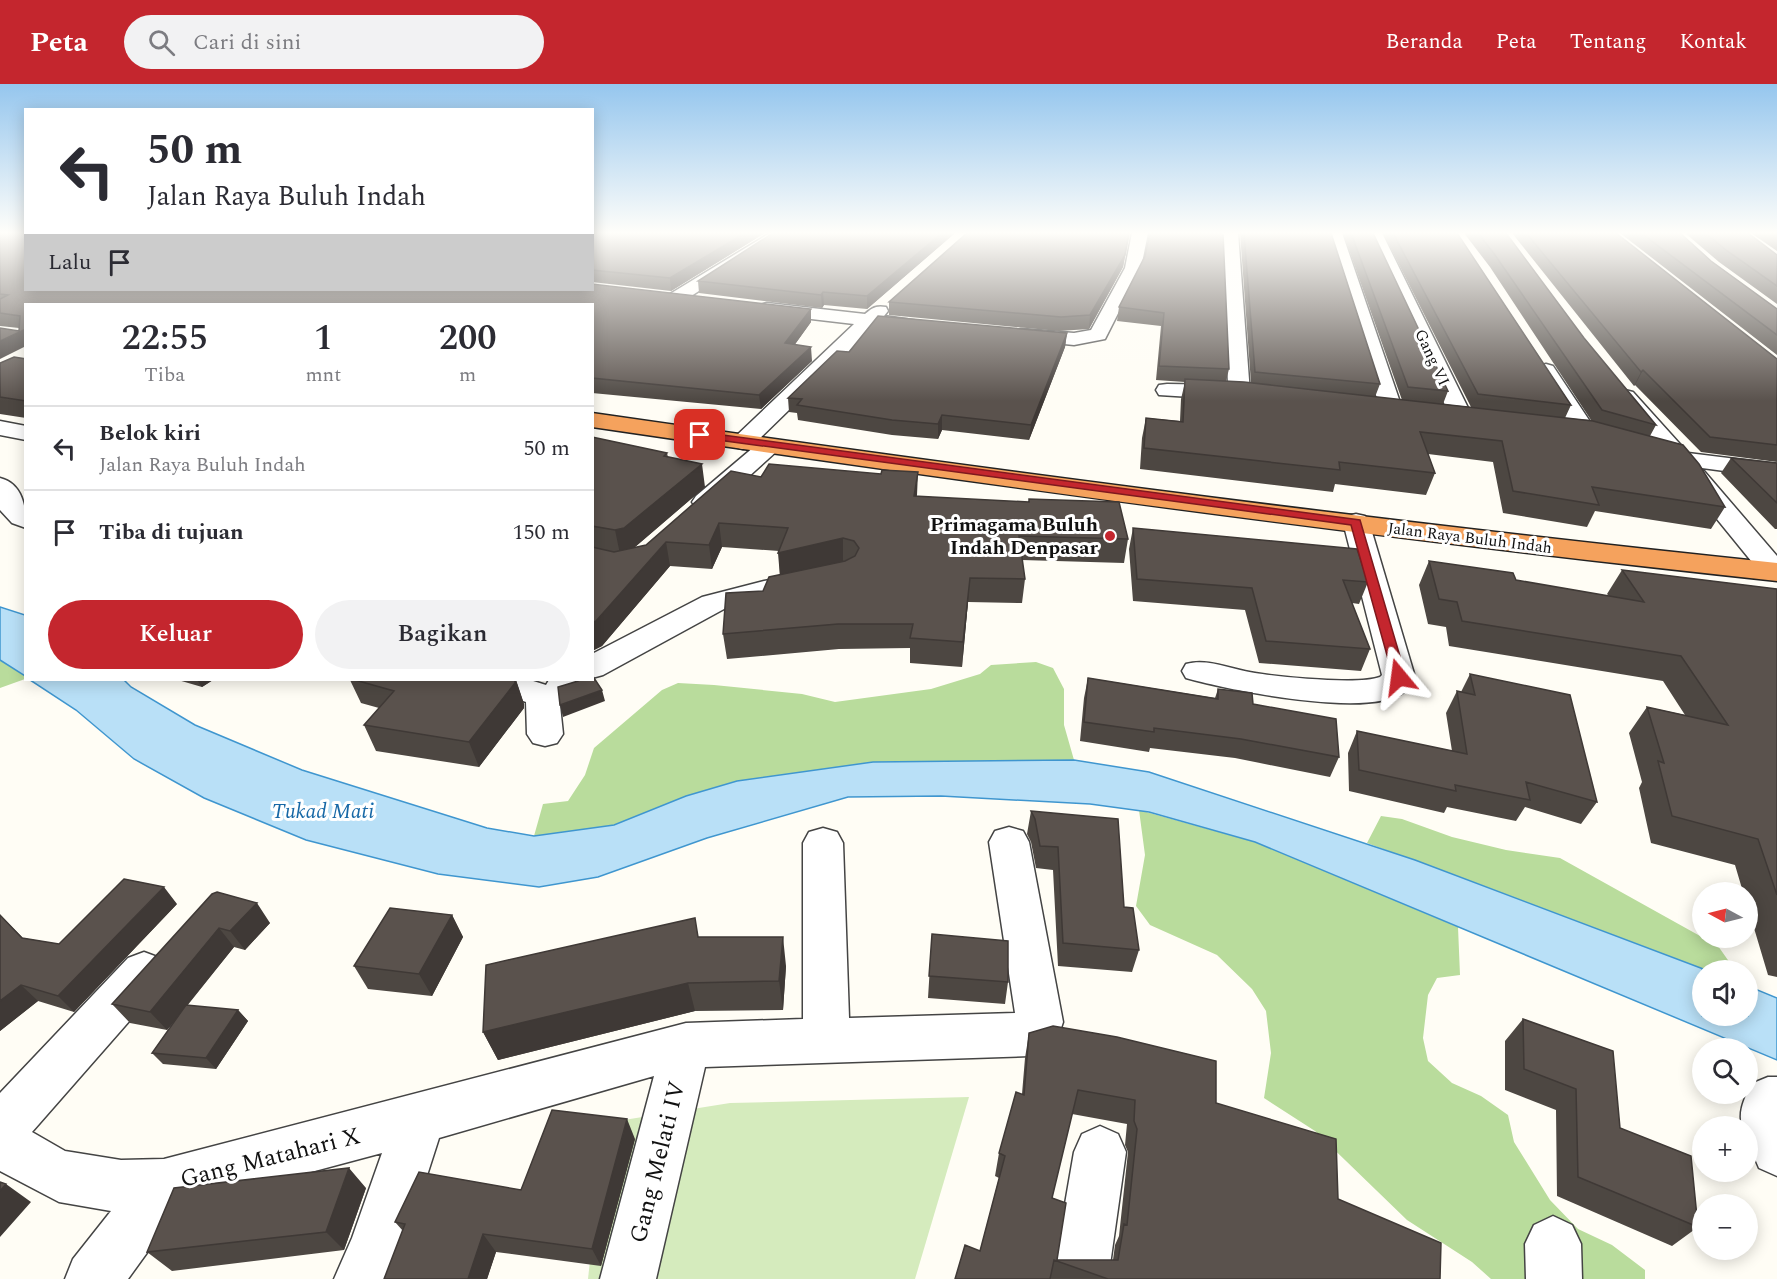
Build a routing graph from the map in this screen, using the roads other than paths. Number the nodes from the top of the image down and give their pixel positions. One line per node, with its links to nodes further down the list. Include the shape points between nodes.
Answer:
1 (691, 289): 8 (street)
2 (1122, 289): 13 (street, via 1098,335 1074,339)
3 (1237, 289): 16 (street, via 1251,394)
4 (1348, 289): 17 (street, via 1379,407)
5 (1404, 289): 18 (street, Gang VI, via 1472,417)
6 (652, 296): 8 (street)
7 (895, 297): 11 (street)
8 (676, 298): 9 (street)
9 (710, 302)
10 (744, 306): 11 (street)
11 (868, 321): 12 (street); 23 (street)
12 (940, 327)
13 (999, 333)
14 (1536, 355): 20 (street, via 1596,435)
15 (1616, 385): 26 (street)
16 (1167, 390)
17 (1414, 411)
18 (1438, 413)
19 (594, 420): 23 (highway, Jalan Raya Buluh Indah)
20 (1551, 427)
21 (0, 428): 22 (street)
22 (24, 433)
23 (742, 442): 24 (highway, Jalan Raya Buluh Indah)
24 (769, 446): 29 (street); 31 (highway, Jalan Raya Buluh Indah)
25 (1638, 447): 26 (street)
26 (1681, 459): 27 (street); 32 (street)
27 (1777, 471)
28 (0, 486): 30 (street, via 7,492 9,506)
29 (691, 515)
30 (24, 518)
31 (1356, 522): 32 (highway, Jalan Raya Buluh Indah, via 1538,547); 35 (street, via 1399,677 1392,685 1376,691 1344,692 1255,684)
32 (1776, 572)
33 (835, 577): 34 (street, via 713,603)
34 (594, 667)
35 (1198, 671)
36 (501, 681): 37 (street, via 542,696)
37 (545, 734)
38 (1009, 842): 41 (street, Gang Matahari X, via 1040,1023 1038,1031)
39 (823, 843): 41 (street)
40 (172, 941): 45 (street)
41 (826, 1041): 42 (street, Gang Matahari X)
42 (686, 1045): 44 (street, Gang Matahari X); 52 (street, Gang Melati IV)
43 (1772, 1101): 47 (street, via 1764,1114)
44 (420, 1118): 49 (street, Gang Matahari X); 51 (street)
45 (0, 1130)
46 (0, 1143): 49 (street, via 59,1176 121,1186)
47 (1777, 1150)
48 (1101, 1152): 53 (street)
49 (164, 1185): 50 (street, Gang Matahari X)
50 (93, 1279)
51 (362, 1279)
52 (628, 1279)
53 (1080, 1279)

